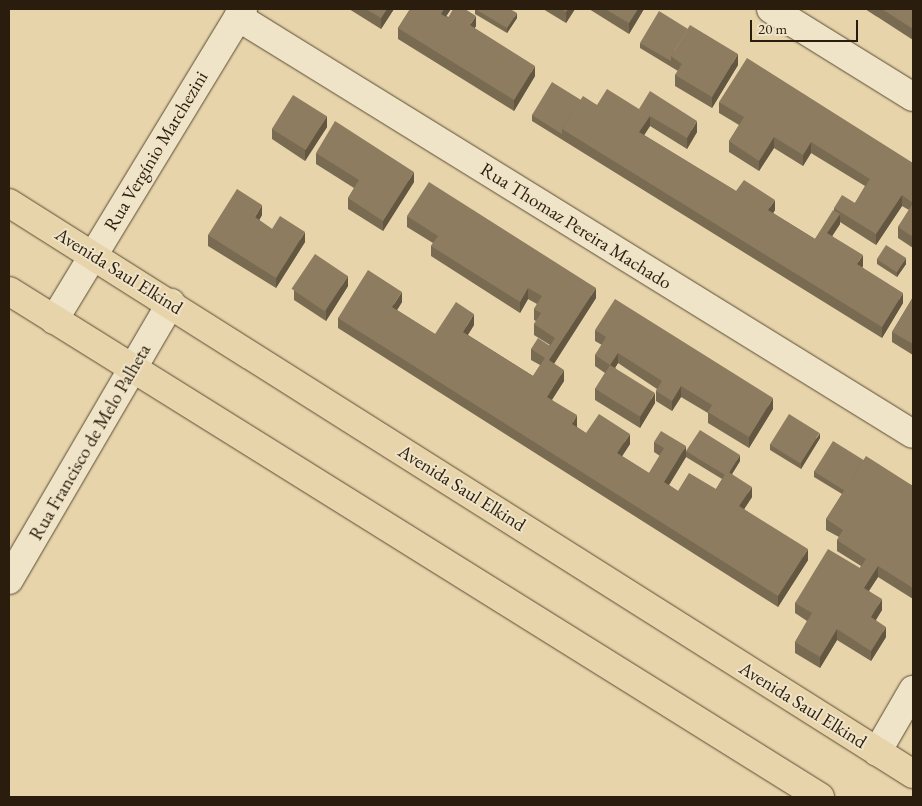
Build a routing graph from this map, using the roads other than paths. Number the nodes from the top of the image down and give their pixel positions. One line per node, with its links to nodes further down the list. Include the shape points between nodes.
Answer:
1 (771, 9): 3 (street)
2 (240, 13): 5 (street, Rua Vergínio Marchezini); 10 (street, Rua Thomaz Pereira Machado)
3 (913, 97)
4 (9, 203): 5 (main road, Avenida Saul Elkind)
5 (93, 256): 7 (main road, Avenida Saul Elkind); 8 (street, Rua Vergínio Marchezini)
6 (9, 291): 8 (main road)
7 (171, 303): 9 (street, Rua Francisco de Melo Palheta); 13 (main road, Avenida Saul Elkind)
8 (54, 320): 9 (main road)
9 (134, 369): 11 (street, Rua Francisco de Melo Palheta); 15 (main road)
10 (913, 434)
11 (9, 580)
12 (913, 690): 13 (street)
13 (877, 752): 14 (main road, Avenida Saul Elkind)
14 (913, 774)
15 (820, 797)

